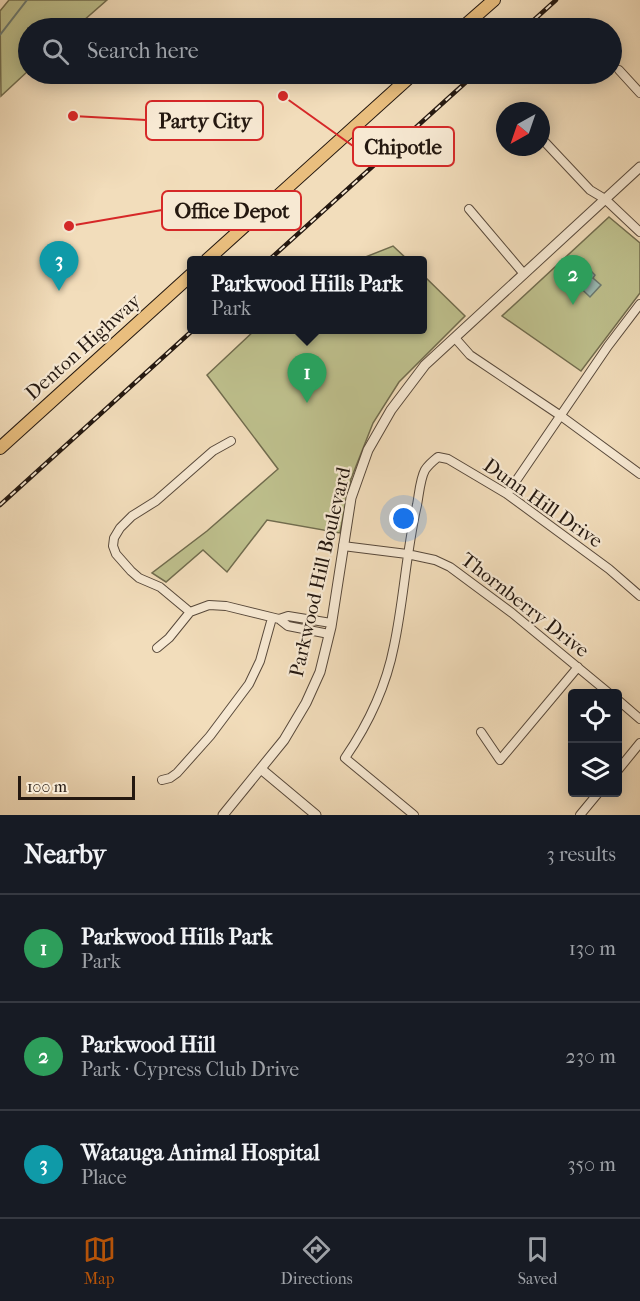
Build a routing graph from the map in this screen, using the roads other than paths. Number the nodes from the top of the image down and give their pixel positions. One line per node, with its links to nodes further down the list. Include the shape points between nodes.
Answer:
1 (494, 0): 2 (main road)
2 (473, 18)
3 (622, 73): 5 (street)
4 (402, 84): 11 (main road)
5 (640, 93)
6 (550, 148): 8 (street, via 590,190)
7 (640, 168): 8 (street, Parkwood Hill Boulevard)
8 (605, 199): 10 (street); 12 (street, Parkwood Hill Boulevard)
9 (469, 208): 12 (street)
10 (640, 232)
11 (213, 256)
12 (524, 274): 15 (street, Parkwood Hill Boulevard)
13 (187, 279): 18 (main road, Denton Highway)
14 (640, 304): 16 (street)
15 (455, 338): 16 (street, via 470,356); 21 (street, Parkwood Hill Boulevard, via 408,384 373,441 351,498)
16 (561, 416): 19 (street); 20 (street)
17 (231, 441): 24 (street, via 132,516 114,538 116,554 131,571 160,587)
18 (0, 448)
19 (640, 474)
20 (507, 495): 22 (street, Dunn Hill Drive, via 448,459 438,457 424,472); 23 (street, Dunn Hill Drive)
21 (343, 546): 22 (street, Thornberry Drive); 26 (street, Parkwood Hill Boulevard)
22 (407, 554): 29 (street, Thornberry Drive, via 450,567); 41 (street, via 395,645 386,678 363,731 345,758)
23 (640, 596)
24 (190, 612): 25 (street, via 226,606); 28 (street)
25 (275, 618): 26 (street, via 288,615); 27 (street, via 288,626); 37 (street, via 249,684 184,765)
26 (331, 622): 27 (street, Parkwood Hill Boulevard)
27 (329, 634): 36 (street, Parkwood Hill Boulevard, via 320,672 306,703)
28 (157, 648)
29 (578, 667): 30 (street, Thornberry Drive); 33 (street, via 500,760)
30 (605, 689)
31 (622, 703): 32 (street)
32 (640, 719)
33 (481, 732)
34 (640, 743): 35 (street)
35 (622, 765)
36 (261, 769): 39 (street, Parkwood Hill Boulevard); 40 (street)
37 (162, 780)
38 (595, 797): 42 (street)
39 (223, 815)
40 (316, 815)
41 (414, 815)
42 (580, 815)

